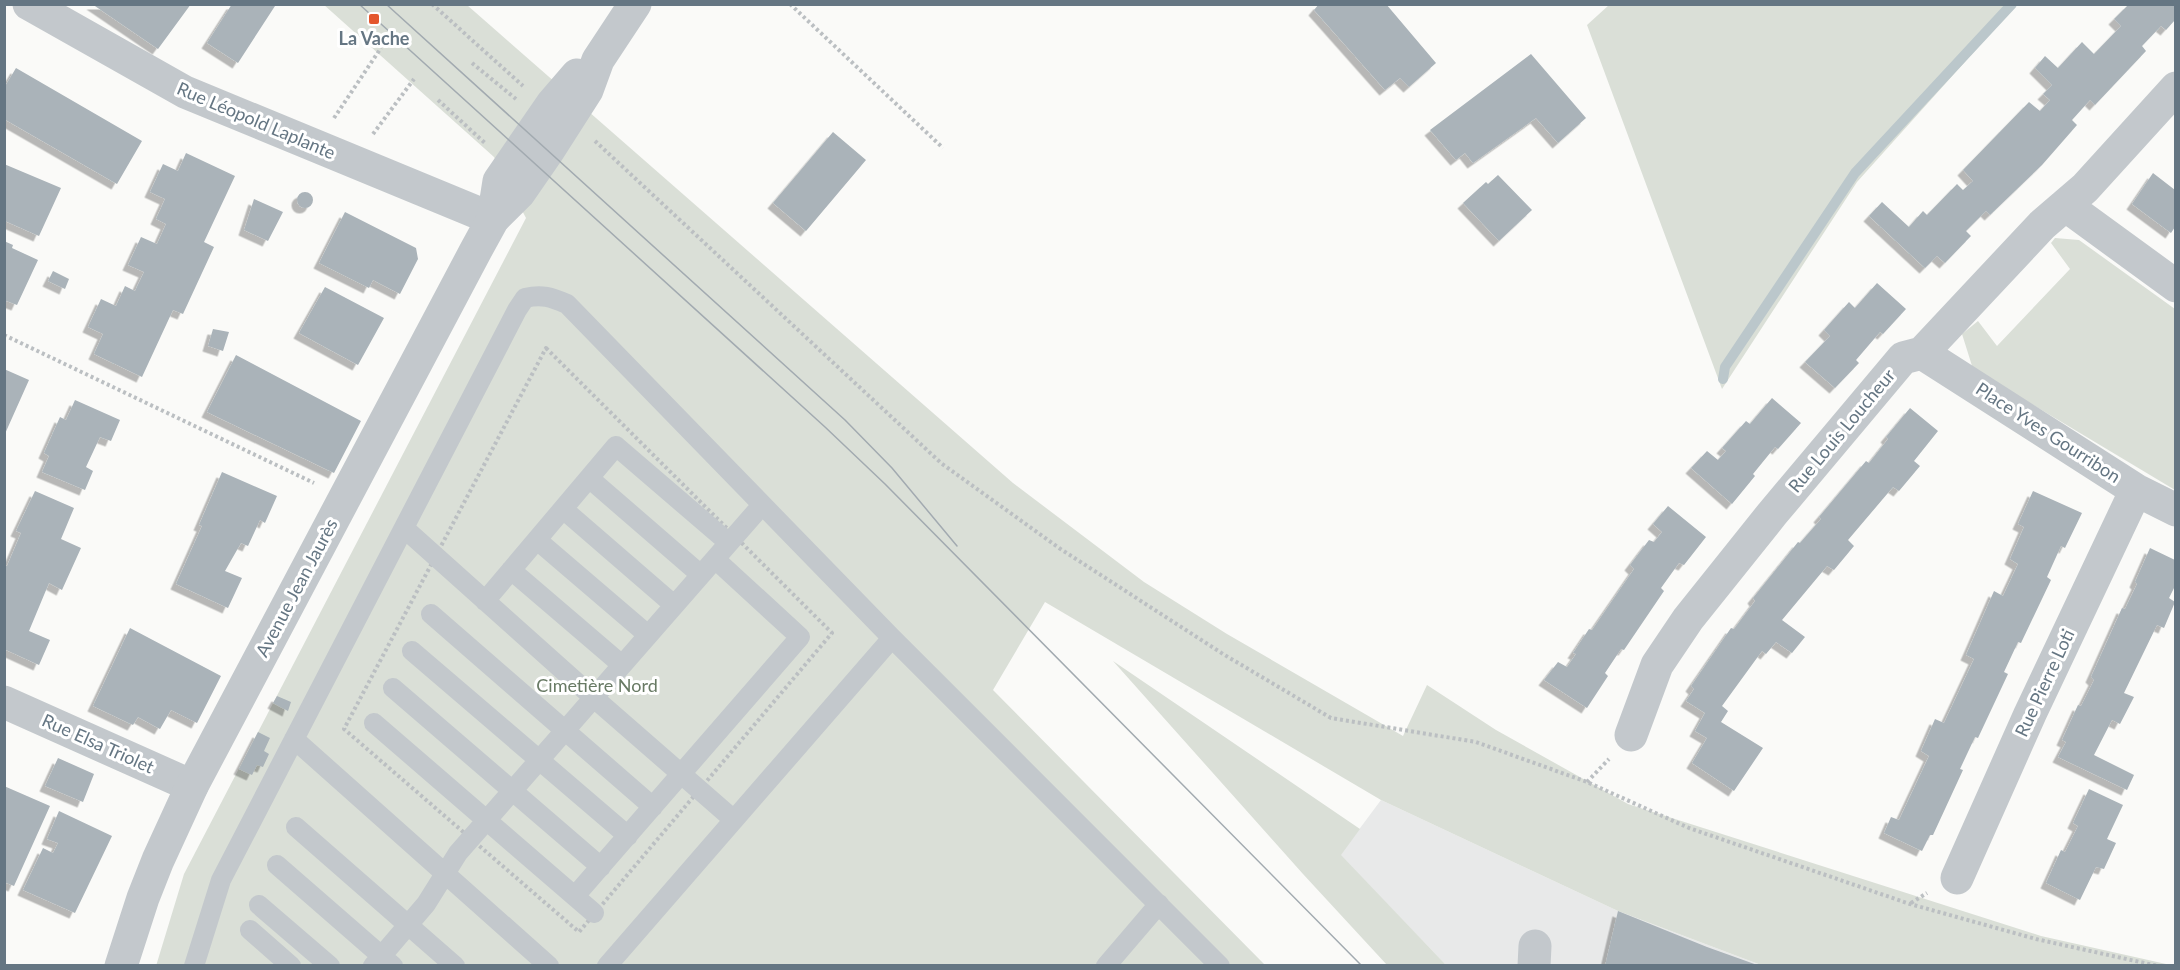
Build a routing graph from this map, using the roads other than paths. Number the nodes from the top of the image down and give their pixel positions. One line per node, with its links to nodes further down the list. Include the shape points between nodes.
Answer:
1 (29, 4): 5 (street, Rue Léopold Laplante, via 185,92)
2 (635, 4): 5 (street, Avenue Jean Jaurès, via 598,60 572,78 561,111 519,192)
3 (2175, 88): 4 (street, Rue Louis Loucheur)
4 (2065, 205): 6 (street); 7 (street, Rue Louis Loucheur)
5 (493, 219): 35 (street, Avenue Jean Jaurès)
6 (2175, 286)
7 (1922, 353): 9 (street, Place Yves Gourribon); 31 (street, Rue Louis Loucheur, via 1903,358 1688,619 1657,665)
8 (589, 478): 11 (lane); 15 (lane, via 616,446); 18 (lane)
9 (2136, 490): 12 (street, Place Yves Gourribon); 45 (street, Rue Pierre Loti)
10 (762, 505): 13 (lane, via 567,304 538,295 525,298 517,310); 15 (lane); 23 (lane)
11 (563, 509): 14 (lane); 20 (lane)
12 (2175, 510)
13 (404, 528): 19 (lane); 32 (lane)
14 (537, 540): 17 (lane); 22 (lane)
15 (729, 543): 16 (lane)
16 (715, 559): 18 (lane); 34 (lane, via 800,637)
17 (512, 570): 19 (lane); 25 (lane)
18 (701, 575): 20 (lane)
19 (485, 601): 27 (lane)
20 (674, 605): 22 (lane)
21 (431, 614): 30 (lane)
22 (648, 635): 25 (lane)
23 (892, 638): 39 (lane); 47 (lane)
24 (412, 651): 33 (lane)
25 (622, 665): 27 (lane)
26 (393, 688): 36 (lane)
27 (594, 698): 30 (lane); 34 (lane)
28 (4, 702): 35 (street, Rue Elsa Triolet)
29 (374, 723): 38 (lane)
30 (565, 730): 33 (lane); 37 (lane)
31 (1631, 735)
32 (294, 739): 44 (lane); 54 (lane, via 221,880)
33 (539, 760): 36 (lane); 41 (lane)
34 (681, 774): 37 (lane); 39 (lane)
35 (192, 786): 53 (street, Avenue Jean Jaurès, via 143,898)
36 (512, 791): 38 (lane); 43 (lane)
37 (653, 807): 41 (lane)
38 (486, 820): 44 (lane); 46 (lane)
39 (734, 820): 59 (lane)
40 (296, 827): 50 (lane)
41 (628, 836): 43 (lane)
42 (277, 865): 52 (lane)
43 (601, 867): 46 (lane)
44 (445, 873): 50 (lane); 58 (lane)
45 (1957, 878)
46 (575, 896): 49 (lane)
47 (1159, 904): 60 (lane); 61 (lane)
48 (259, 905): 56 (lane)
49 (594, 913)
50 (408, 924): 52 (lane); 57 (lane)
51 (250, 930): 55 (lane)
52 (382, 962)
53 (121, 966)
54 (194, 966)
55 (291, 966)
56 (330, 966)
57 (455, 966)
58 (549, 966)
59 (607, 966)
60 (1106, 966)
61 (1220, 966)

